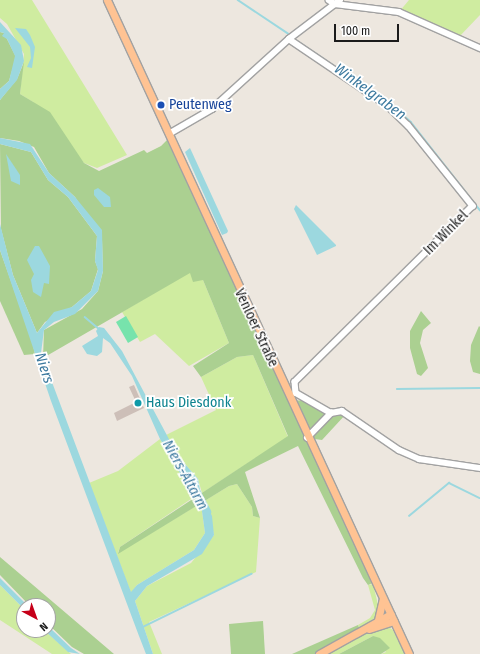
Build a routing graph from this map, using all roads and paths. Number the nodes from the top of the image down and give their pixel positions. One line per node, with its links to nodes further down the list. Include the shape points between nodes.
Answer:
1 (107, 0): 6 (main road, Venloer Straße)
2 (329, 0): 3 (street)
3 (338, 2): 4 (street); 5 (street, via 399,12)
4 (289, 38): 6 (street, via 212,109); 7 (street, Im Winkel, via 388,106 408,125 472,206 295,382 296,394)
5 (480, 48)
6 (169, 134): 8 (main road, Venloer Straße)
7 (331, 413): 8 (street); 9 (street, via 342,411 399,450 419,459)
8 (307, 438): 10 (main road, Venloer Straße)
9 (480, 468)
10 (383, 599): 11 (main road, Venloer Straße); 12 (main road)
11 (392, 618): 12 (main road); 13 (main road); 15 (main road, Venloer Straße)
12 (378, 620): 13 (main road)
13 (361, 631): 14 (main road)
14 (320, 654)
15 (409, 654)

